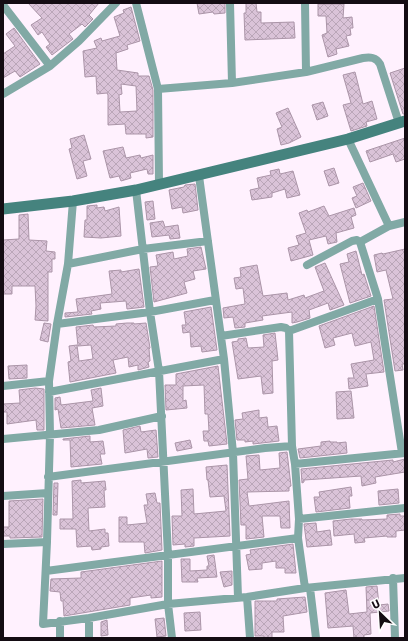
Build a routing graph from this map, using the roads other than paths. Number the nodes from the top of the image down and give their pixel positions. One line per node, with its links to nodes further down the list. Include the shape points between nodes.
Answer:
1 (116, 3): 6 (street)
2 (136, 3): 9 (street)
3 (230, 3): 8 (street)
4 (305, 3): 7 (street)
5 (3, 5): 6 (street)
6 (50, 66): 10 (street)
7 (306, 72): 8 (street); 11 (street, via 367,57 375,59 380,64)
8 (232, 83): 9 (street)
9 (158, 89): 14 (street)
10 (3, 94)
11 (402, 122): 12 (street)
12 (348, 139): 13 (street); 19 (street)
13 (199, 176): 14 (street); 20 (street)
14 (159, 184): 15 (street)
15 (136, 190): 16 (street); 22 (street)
16 (73, 201): 17 (street); 23 (street)
17 (3, 209)
18 (405, 222): 19 (street)
19 (389, 226): 21 (street)
20 (208, 241): 22 (street); 26 (street)
21 (360, 242): 24 (street, via 352,241); 25 (street)
22 (143, 249): 23 (street); 27 (street)
23 (68, 264): 28 (street)
24 (307, 265)
25 (378, 299): 29 (street); 41 (street)
26 (215, 300): 27 (street); 30 (street)
27 (150, 312): 28 (street); 32 (street)
28 (57, 324): 33 (street)
29 (289, 331): 30 (street, via 281,327); 39 (street)
30 (221, 336): 31 (street)
31 (224, 359): 32 (street); 40 (street)
32 (158, 371): 35 (street); 36 (street)
33 (49, 381): 34 (street); 35 (street)
34 (3, 386)
35 (49, 392): 37 (street)
36 (162, 416): 37 (street, via 99,430); 42 (street)
37 (50, 435): 38 (street); 44 (street)
38 (3, 439)
39 (292, 446): 40 (street); 43 (street)
40 (233, 453): 42 (street); 52 (street)
41 (403, 453): 43 (street)
42 (163, 461): 44 (street); 53 (street)
43 (295, 464): 48 (street)
44 (48, 477): 45 (street)
45 (48, 493): 46 (street); 50 (street)
46 (3, 496)
47 (405, 508): 48 (street)
48 (299, 519): 49 (street)
49 (298, 538): 52 (street); 57 (street)
50 (47, 542): 51 (street); 54 (street)
51 (3, 544)
52 (236, 546): 53 (street); 59 (street)
53 (168, 555): 54 (street); 60 (street)
54 (46, 571): 62 (street, via 43,624)
55 (393, 578): 56 (street); 57 (street); 68 (street)
56 (405, 578)
57 (307, 588): 58 (street); 67 (street)
58 (247, 597): 59 (street); 66 (street)
59 (238, 598): 60 (street)
60 (168, 604): 61 (street); 65 (street)
61 (88, 618): 62 (street); 64 (street)
62 (60, 621): 63 (street)
63 (60, 638)
64 (88, 638)
65 (172, 638)
66 (250, 638)
67 (314, 638)
68 (395, 638)

